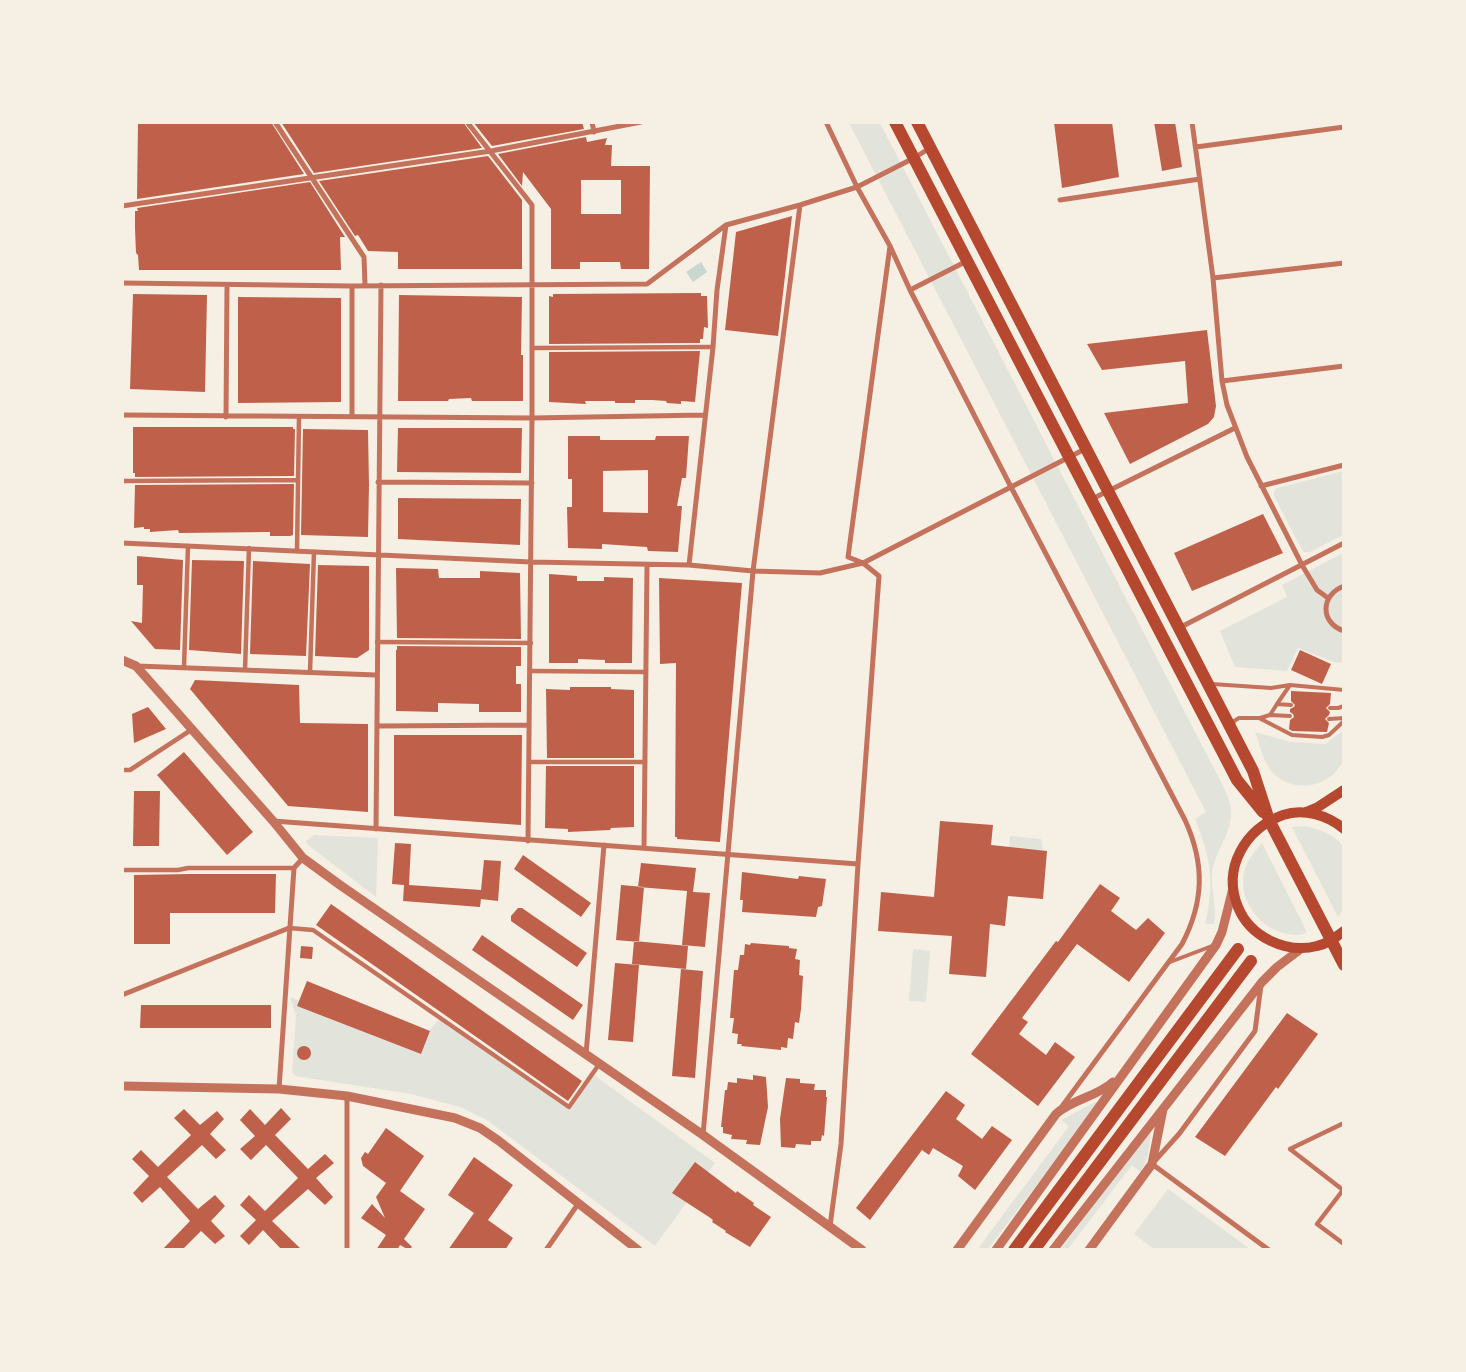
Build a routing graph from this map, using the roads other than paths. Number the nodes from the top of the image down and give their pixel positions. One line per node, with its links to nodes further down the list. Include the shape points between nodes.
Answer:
1 (275, 122): 15 (street)
2 (467, 122): 13 (street)
3 (592, 122): 10 (street)
4 (641, 122): 10 (street)
5 (826, 122): 17 (street)
6 (896, 122): 14 (main road)
7 (917, 122): 12 (main road)
8 (1192, 122): 11 (street)
9 (1344, 127): 11 (street)
10 (594, 132): 13 (street)
11 (1196, 147): 16 (street)
12 (930, 148): 14 (street); 45 (main road)
13 (491, 151): 15 (street); 29 (street, via 532,205)
14 (914, 158): 17 (street); 23 (main road)
15 (312, 178): 19 (street); 31 (street, via 364,257)
16 (1200, 179): 18 (street); 25 (street)
17 (857, 187): 20 (street); 22 (street)
18 (1060, 200)
19 (122, 206)
20 (800, 206): 21 (street); 68 (street)
21 (726, 226): 29 (street, via 647,284); 33 (street)
22 (890, 246): 32 (street); 64 (street, via 848,557)
23 (967, 261): 32 (street); 46 (main road)
24 (1344, 263): 25 (street)
25 (1214, 278): 36 (street)
26 (122, 284): 27 (street)
27 (227, 285): 30 (street); 40 (street)
28 (381, 285): 29 (street); 31 (street); 38 (street)
29 (533, 285): 34 (street)
30 (352, 286): 31 (street); 41 (street)
31 (365, 286)
32 (910, 290): 53 (street)
33 (713, 347): 34 (street); 39 (street)
34 (533, 348): 43 (street)
35 (1344, 366): 36 (street)
36 (1222, 381): 44 (street)
37 (122, 415): 40 (street)
38 (379, 416): 41 (street); 43 (street); 50 (street)
39 (705, 416): 43 (street); 66 (street)
40 (226, 417): 42 (street)
41 (352, 417): 42 (street)
42 (299, 418): 48 (street)
43 (532, 418): 51 (street)
44 (1235, 428): 52 (street); 54 (street)
45 (1086, 449): 46 (street); 54 (main road)
46 (1069, 457): 53 (street); 55 (main road)
47 (1344, 465): 52 (street)
48 (298, 480): 49 (street); 60 (street)
49 (122, 481)
50 (378, 482): 51 (street); 62 (street)
51 (532, 483): 63 (street)
52 (1261, 486): 67 (street)
53 (1011, 487): 64 (street); 126 (street, via 1191,833 1198,856 1199,890 1193,923)
54 (1108, 491): 55 (street); 71 (main road)
55 (1091, 500): 106 (main road, via 1236,780)
56 (1344, 543): 67 (street)
57 (122, 544): 58 (street)
58 (188, 546): 59 (street); 77 (street)
59 (248, 548): 60 (street); 78 (street)
60 (298, 551): 61 (street)
61 (314, 552): 62 (street); 80 (street)
62 (378, 555): 63 (street); 73 (street)
63 (531, 562): 65 (street); 74 (street)
64 (864, 563): 68 (street, via 820,574); 115 (street, via 879,576)
65 (647, 565): 66 (street); 81 (street)
66 (689, 565): 68 (street)
67 (1302, 565): 70 (street, via 1317,590); 71 (street)
68 (753, 571): 113 (street)
69 (1344, 586): 70 (street)
70 (1328, 598): 72 (street, via 1326,614 1335,628)
71 (1179, 628): 83 (main road)
72 (1344, 631)
73 (377, 642): 74 (street); 82 (street)
74 (531, 643): 79 (street)
75 (122, 660): 76 (street)
76 (136, 666): 77 (street); 97 (street)
77 (184, 667): 78 (street)
78 (245, 670): 80 (street)
79 (530, 671): 81 (street); 95 (street)
80 (310, 672): 82 (street)
81 (646, 672): 100 (street)
82 (376, 675): 96 (street)
83 (1204, 676): 84 (lane, via 1215,685 1271,688); 98 (main road)
84 (1290, 685): 85 (lane); 86 (lane)
85 (1344, 690)
86 (1277, 704): 87 (lane); 90 (lane)
87 (1291, 705)
88 (1344, 706): 89 (lane)
89 (1330, 708)
90 (1270, 715): 91 (lane); 92 (lane)
91 (1290, 716)
92 (1260, 718): 94 (lane, via 1292,735 1322,737 1329,735); 98 (lane, via 1239,718 1234,721)
93 (1329, 719): 94 (lane)
94 (1344, 720)
95 (529, 725): 96 (street); 99 (street)
96 (377, 726): 108 (street)
97 (192, 729): 101 (street, via 130,770); 107 (street)
98 (1234, 733): 106 (main road, via 1253,770)
99 (529, 762): 100 (street); 110 (street)
100 (645, 762): 112 (street)
101 (122, 770)
102 (1344, 783): 104 (street)
103 (1344, 790): 104 (main road)
104 (1333, 798): 105 (main road)
105 (1305, 812): 106 (main road); 109 (main road, via 1322,816)
106 (1269, 820): 118 (main road, via 1253,832 1241,848 1234,867); 121 (main road)
107 (273, 821): 108 (street); 114 (street)
108 (376, 829): 110 (street)
109 (1344, 829)
110 (528, 841): 111 (street)
111 (604, 844): 112 (street); 130 (street)
112 (644, 848): 113 (street)
113 (729, 854): 115 (street); 139 (street)
114 (303, 858): 116 (street); 130 (street)
115 (858, 864): 142 (street, via 841,1144)
116 (294, 868): 117 (street); 119 (street)
117 (122, 870)
118 (1233, 887): 122 (street); 123 (main road, via 1238,907 1258,933 1282,946)
119 (289, 928): 129 (street); 131 (street, via 313,930 569,1107); 134 (street)
120 (1344, 932): 121 (main road)
121 (1331, 941): 123 (main road); 127 (main road)
122 (1216, 945): 126 (lane); 132 (street)
123 (1302, 948): 128 (street)
124 (1238, 950): 150 (main road)
125 (1251, 961): 151 (main road)
126 (1170, 962): 137 (street)
127 (1344, 965)
128 (1262, 982): 136 (street); 140 (street, via 1255,1031 1179,1134)
129 (122, 995)
130 (586, 1054): 131 (street)
131 (600, 1063): 139 (street)
132 (1125, 1072): 137 (street, via 1103,1090); 149 (street)
133 (122, 1086): 134 (street)
134 (279, 1089): 135 (street)
135 (347, 1096): 141 (street, via 433,1112 480,1128); 144 (street)
136 (1163, 1107): 140 (street); 152 (street)
137 (1056, 1114): 148 (street)
138 (1344, 1123): 143 (street, via 1290,1149 1343,1190 1317,1224)
139 (703, 1135): 142 (street)
140 (1152, 1164): 153 (street); 154 (street)
141 (578, 1204): 145 (street); 146 (street)
142 (830, 1226): 147 (street)
143 (1344, 1244)
144 (347, 1250)
145 (546, 1250)
146 (638, 1250)
147 (862, 1250)
148 (957, 1250)
149 (996, 1250)
150 (1014, 1250)
151 (1034, 1250)
152 (1053, 1250)
153 (1089, 1250)
154 (1269, 1250)

